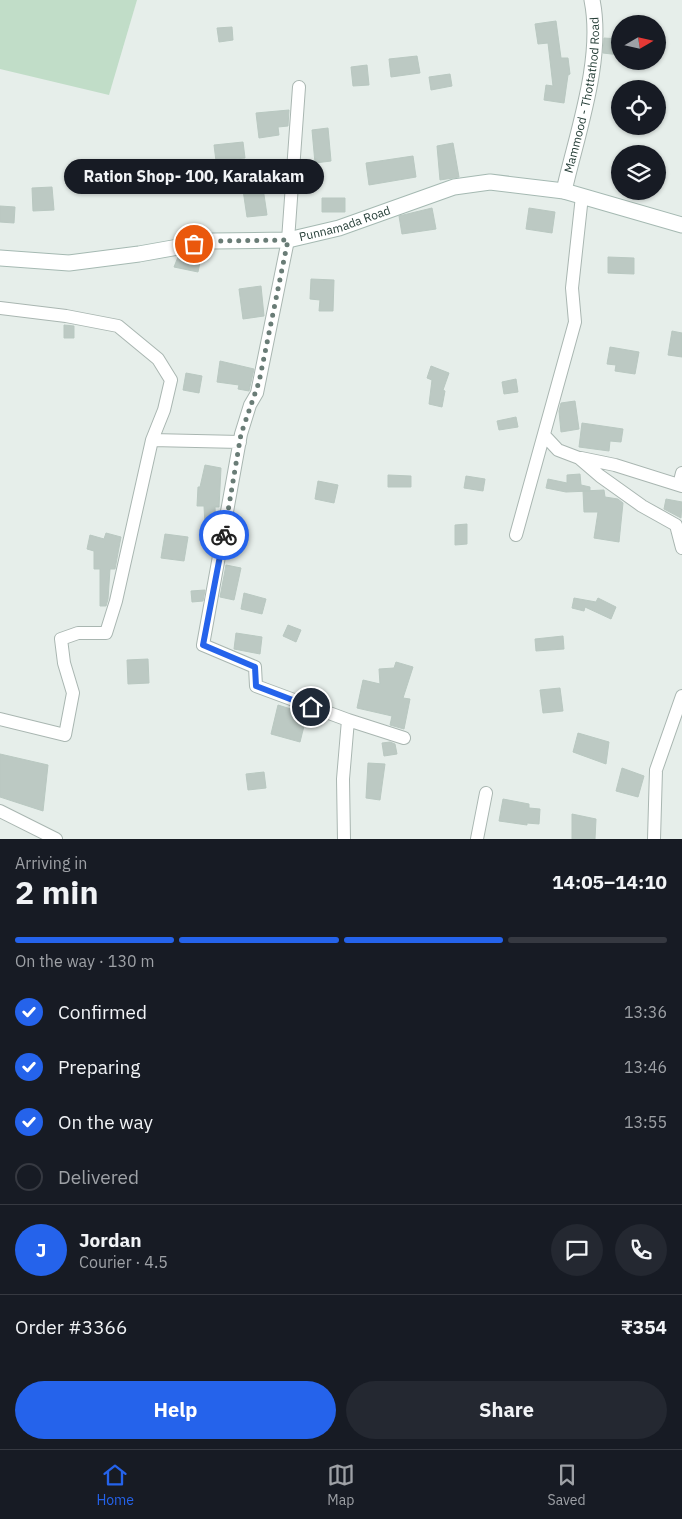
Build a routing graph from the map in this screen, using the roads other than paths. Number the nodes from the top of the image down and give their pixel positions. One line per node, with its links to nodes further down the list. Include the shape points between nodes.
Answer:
1 (592, 0): 3 (main road, Mammood - Thottathod Road, via 595,14 594,58)
2 (300, 87): 6 (street)
3 (564, 191): 4 (main road, Punnamada Road); 6 (main road, Punnamada Road, via 490,182 454,187 339,228)
4 (582, 196): 5 (main road, Punnamada Road); 9 (street, via 572,288 575,322 554,389)
5 (682, 225)
6 (288, 240): 7 (main road, Punnamada Road, via 212,241 69,263); 11 (street, via 258,386)
7 (0, 258)
8 (0, 308): 10 (street, via 118,326 158,359 171,380)
9 (544, 435): 12 (street, via 558,450); 14 (street)
10 (152, 440): 11 (street); 17 (street, via 106,633 78,633 61,639 73,693 65,735)
11 (240, 442): 18 (street, via 203,645 255,667 256,686)
12 (579, 458): 13 (street); 15 (street, via 642,506 676,525)
13 (681, 482)
14 (516, 535)
15 (682, 545)
16 (682, 696): 25 (street, via 656,770)
17 (0, 719)
18 (348, 720): 19 (street); 23 (street, via 343,779)
19 (404, 738)
20 (486, 793): 24 (street)
21 (0, 811): 22 (street)
22 (56, 839)
23 (344, 839)
24 (477, 839)
25 (654, 839)

